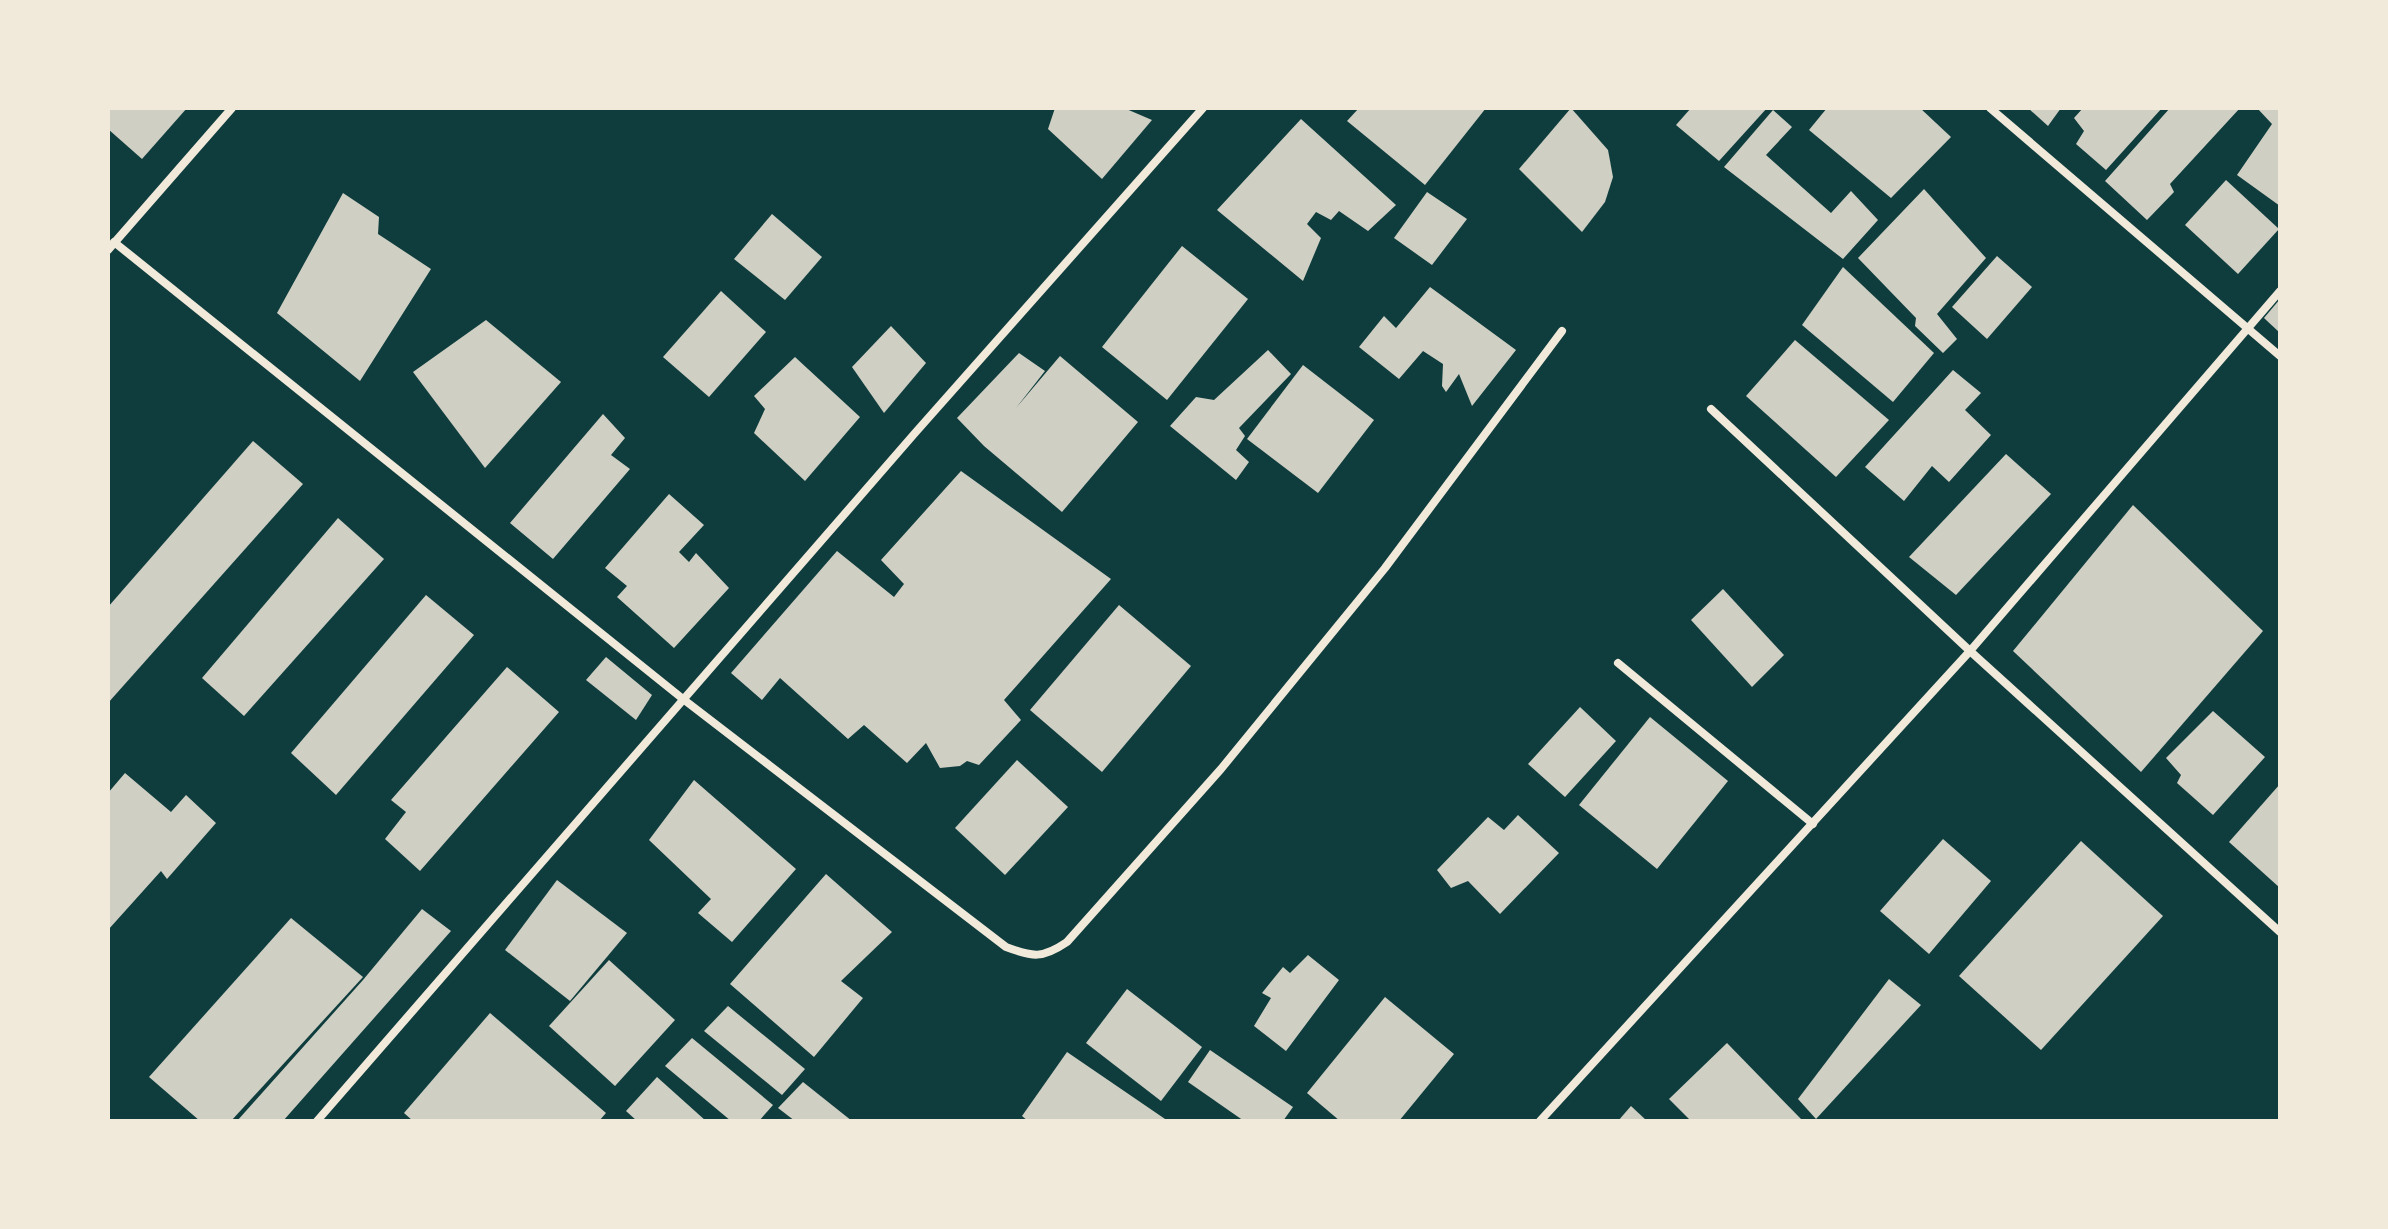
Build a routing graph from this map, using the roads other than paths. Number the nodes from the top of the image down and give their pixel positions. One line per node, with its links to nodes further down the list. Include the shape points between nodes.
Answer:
1 (232, 108): 4 (street)
2 (1203, 108): 12 (street)
3 (1990, 108): 6 (street)
4 (111, 246): 12 (street)
5 (2280, 291): 6 (street)
6 (2247, 327): 8 (street); 10 (street)
7 (1562, 331): 12 (street, via 1385,568 1240,746 1067,942 1050,954 1030,956 1006,947)
8 (2280, 356)
9 (1711, 409): 10 (street)
10 (1970, 651): 13 (street); 14 (street)
11 (1618, 663): 13 (street)
12 (683, 699): 15 (street)
13 (1813, 824): 16 (street)
14 (2280, 932)
15 (317, 1121)
16 (1540, 1121)

